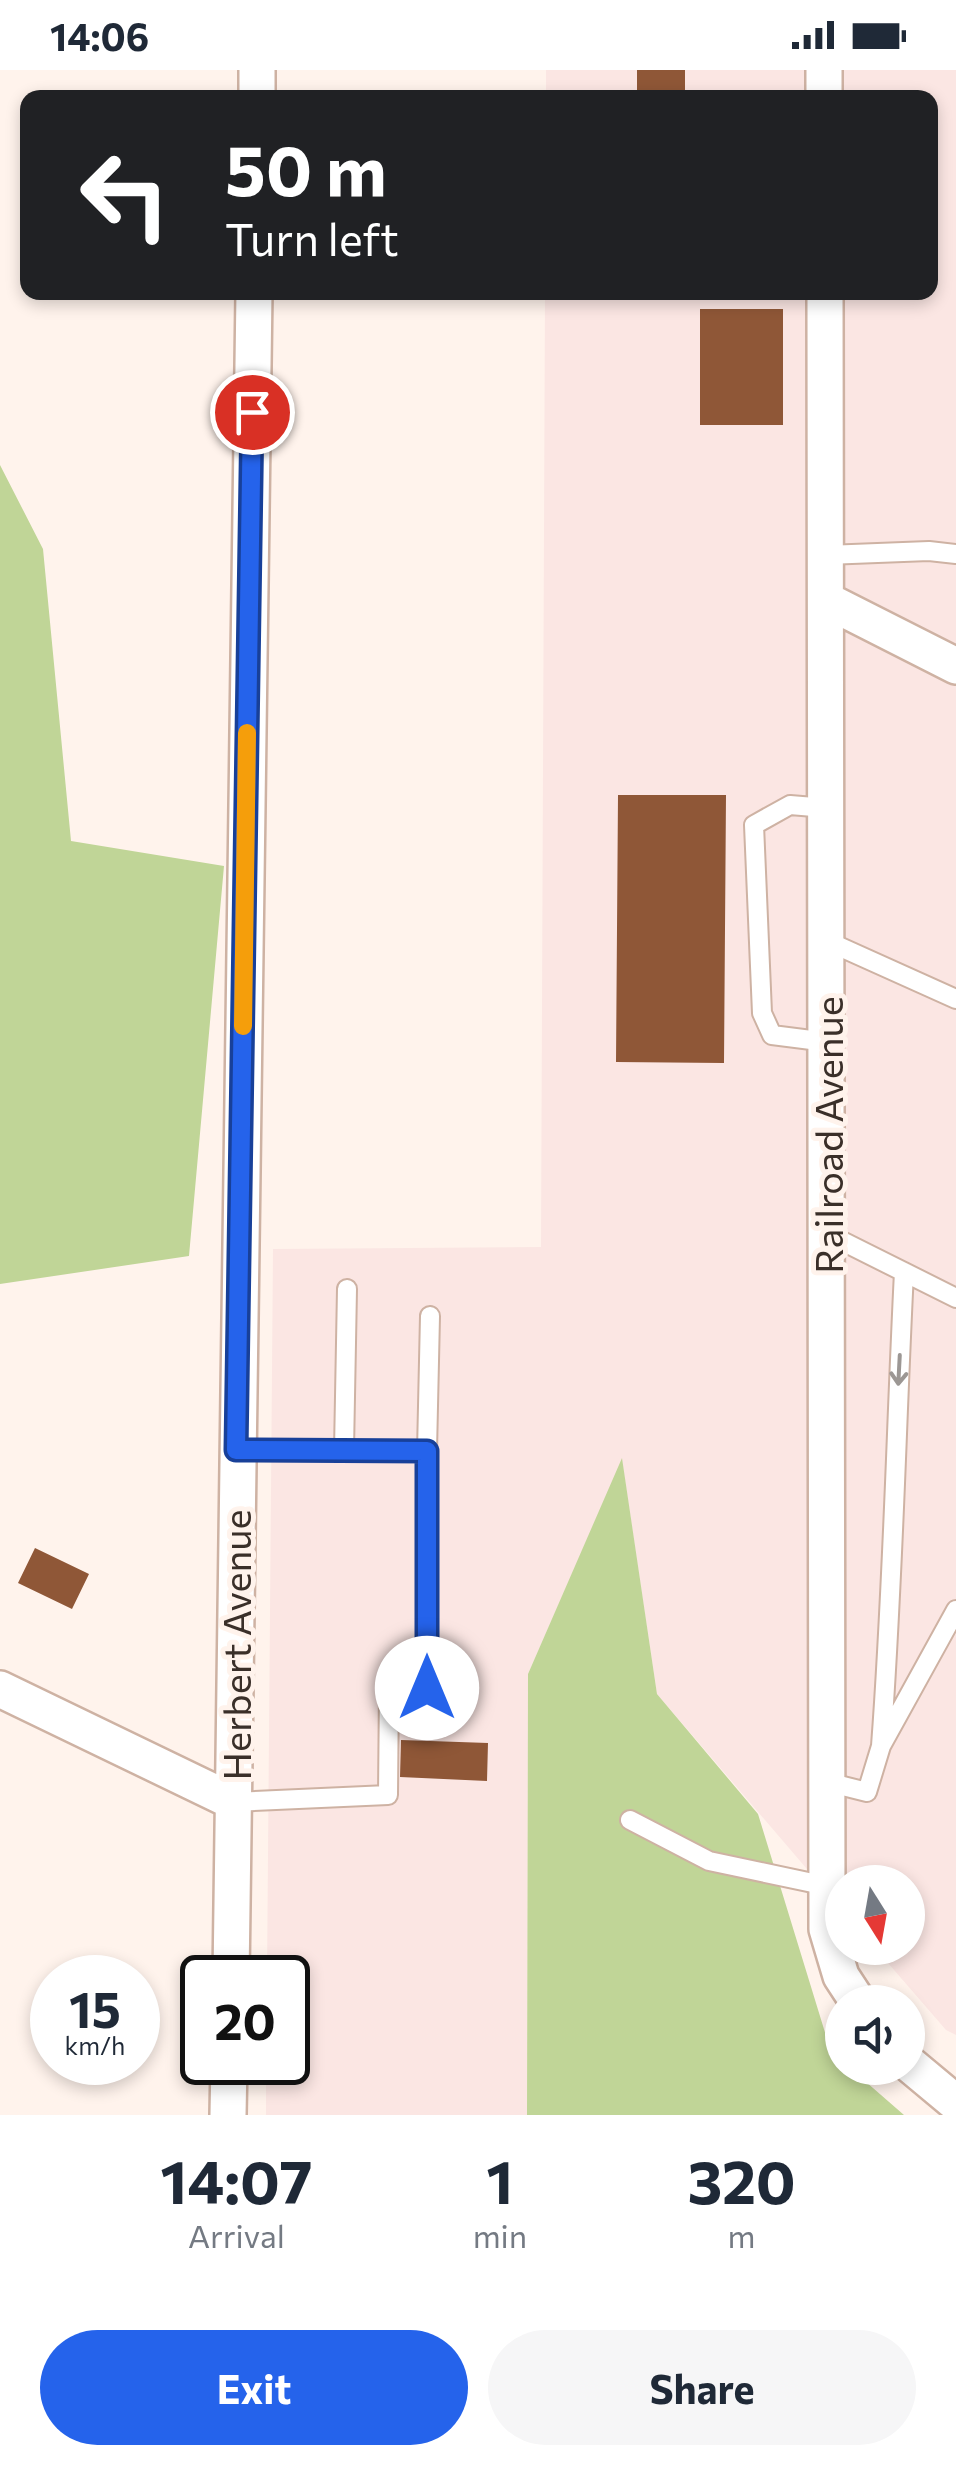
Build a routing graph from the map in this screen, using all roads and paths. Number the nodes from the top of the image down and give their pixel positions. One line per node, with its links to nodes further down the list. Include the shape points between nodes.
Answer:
1 (254, 300): 16 (street, Herbert Avenue)
2 (825, 300): 4 (street, Railroad Avenue)
3 (956, 554): 4 (lane)
4 (826, 555): 5 (street, Railroad Avenue)
5 (826, 600): 6 (street); 7 (street, Railroad Avenue)
6 (956, 666)
7 (826, 808): 8 (street, Railroad Avenue); 10 (lane, via 790,805 754,825 762,1013 772,1035)
8 (826, 941): 9 (lane); 10 (street, Railroad Avenue)
9 (956, 999)
10 (827, 1042): 11 (street, Railroad Avenue)
11 (828, 1234): 12 (lane); 22 (street, Railroad Avenue)
12 (904, 1272): 14 (lane); 21 (lane, one-way to 21)
13 (347, 1289): 17 (lane)
14 (956, 1298)
15 (430, 1316): 18 (lane)
16 (236, 1450): 17 (lane); 23 (street, Herbert Avenue)
17 (344, 1450): 18 (lane)
18 (427, 1451): 23 (lane, via 427,1688 389,1688 388,1795)
19 (956, 1610): 21 (lane)
20 (0, 1688): 23 (street)
21 (881, 1746): 22 (lane, via 867,1792)
22 (827, 1782): 25 (street, Railroad Avenue)
23 (234, 1802): 27 (street, Herbert Avenue)
24 (630, 1820): 26 (lane, via 709,1860)
25 (827, 1865)
26 (825, 1886)
27 (231, 1955)
28 (925, 2077): 30 (street)
29 (229, 2085): 31 (street)
30 (956, 2103)
31 (228, 2115)

